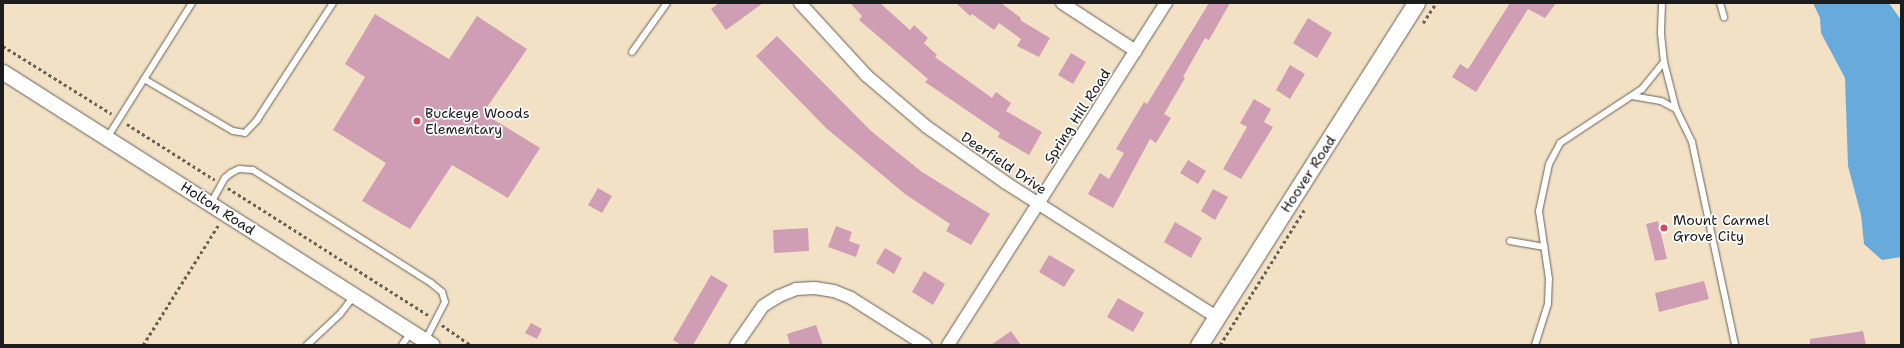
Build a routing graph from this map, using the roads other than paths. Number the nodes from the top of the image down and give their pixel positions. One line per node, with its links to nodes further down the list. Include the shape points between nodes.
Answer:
1 (192, 3): 15 (lane)
2 (333, 3): 15 (lane, via 257,120 245,133 233,131)
3 (667, 3): 11 (lane)
4 (800, 3): 20 (street, Deerfield Drive, via 867,76 927,127)
5 (1062, 3): 12 (street)
6 (1166, 3): 12 (street, Spring Hill Road)
7 (1416, 3): 24 (main road, Hoover Road)
8 (1662, 3): 13 (lane, via 1661,34)
9 (1720, 3): 10 (lane)
10 (1724, 17)
11 (632, 52)
12 (1136, 52): 20 (street, Spring Hill Road)
13 (1664, 62): 16 (lane, via 1652,80); 17 (lane)
14 (3, 72): 18 (street, Holton Road)
15 (144, 79): 18 (lane)
16 (1632, 96): 17 (lane, via 1661,101); 22 (lane, via 1560,143 1549,164 1542,191 1539,211)
17 (1676, 109): 34 (lane, via 1692,142)
18 (107, 138): 19 (street, Holton Road)
19 (211, 204): 23 (street, Holton Road); 26 (lane, via 225,178 239,169 253,170 431,283 445,298)
20 (1038, 204): 24 (street, Deerfield Drive); 31 (street, Spring Hill Road)
21 (1510, 241): 22 (lane)
22 (1544, 247): 33 (lane, via 1549,279 1548,304)
23 (354, 296): 25 (street, Holton Road); 27 (lane, via 340,314)
24 (1216, 317): 32 (main road, Hoover Road)
25 (411, 332): 26 (street, Holton Road); 28 (lane)
26 (428, 343)
27 (307, 345)
28 (402, 345)
29 (736, 345): 30 (street, via 763,306 779,296 796,290 815,288 834,290 851,298)
30 (925, 345)
31 (948, 345)
32 (1199, 345)
33 (1535, 345)
34 (1735, 345)

